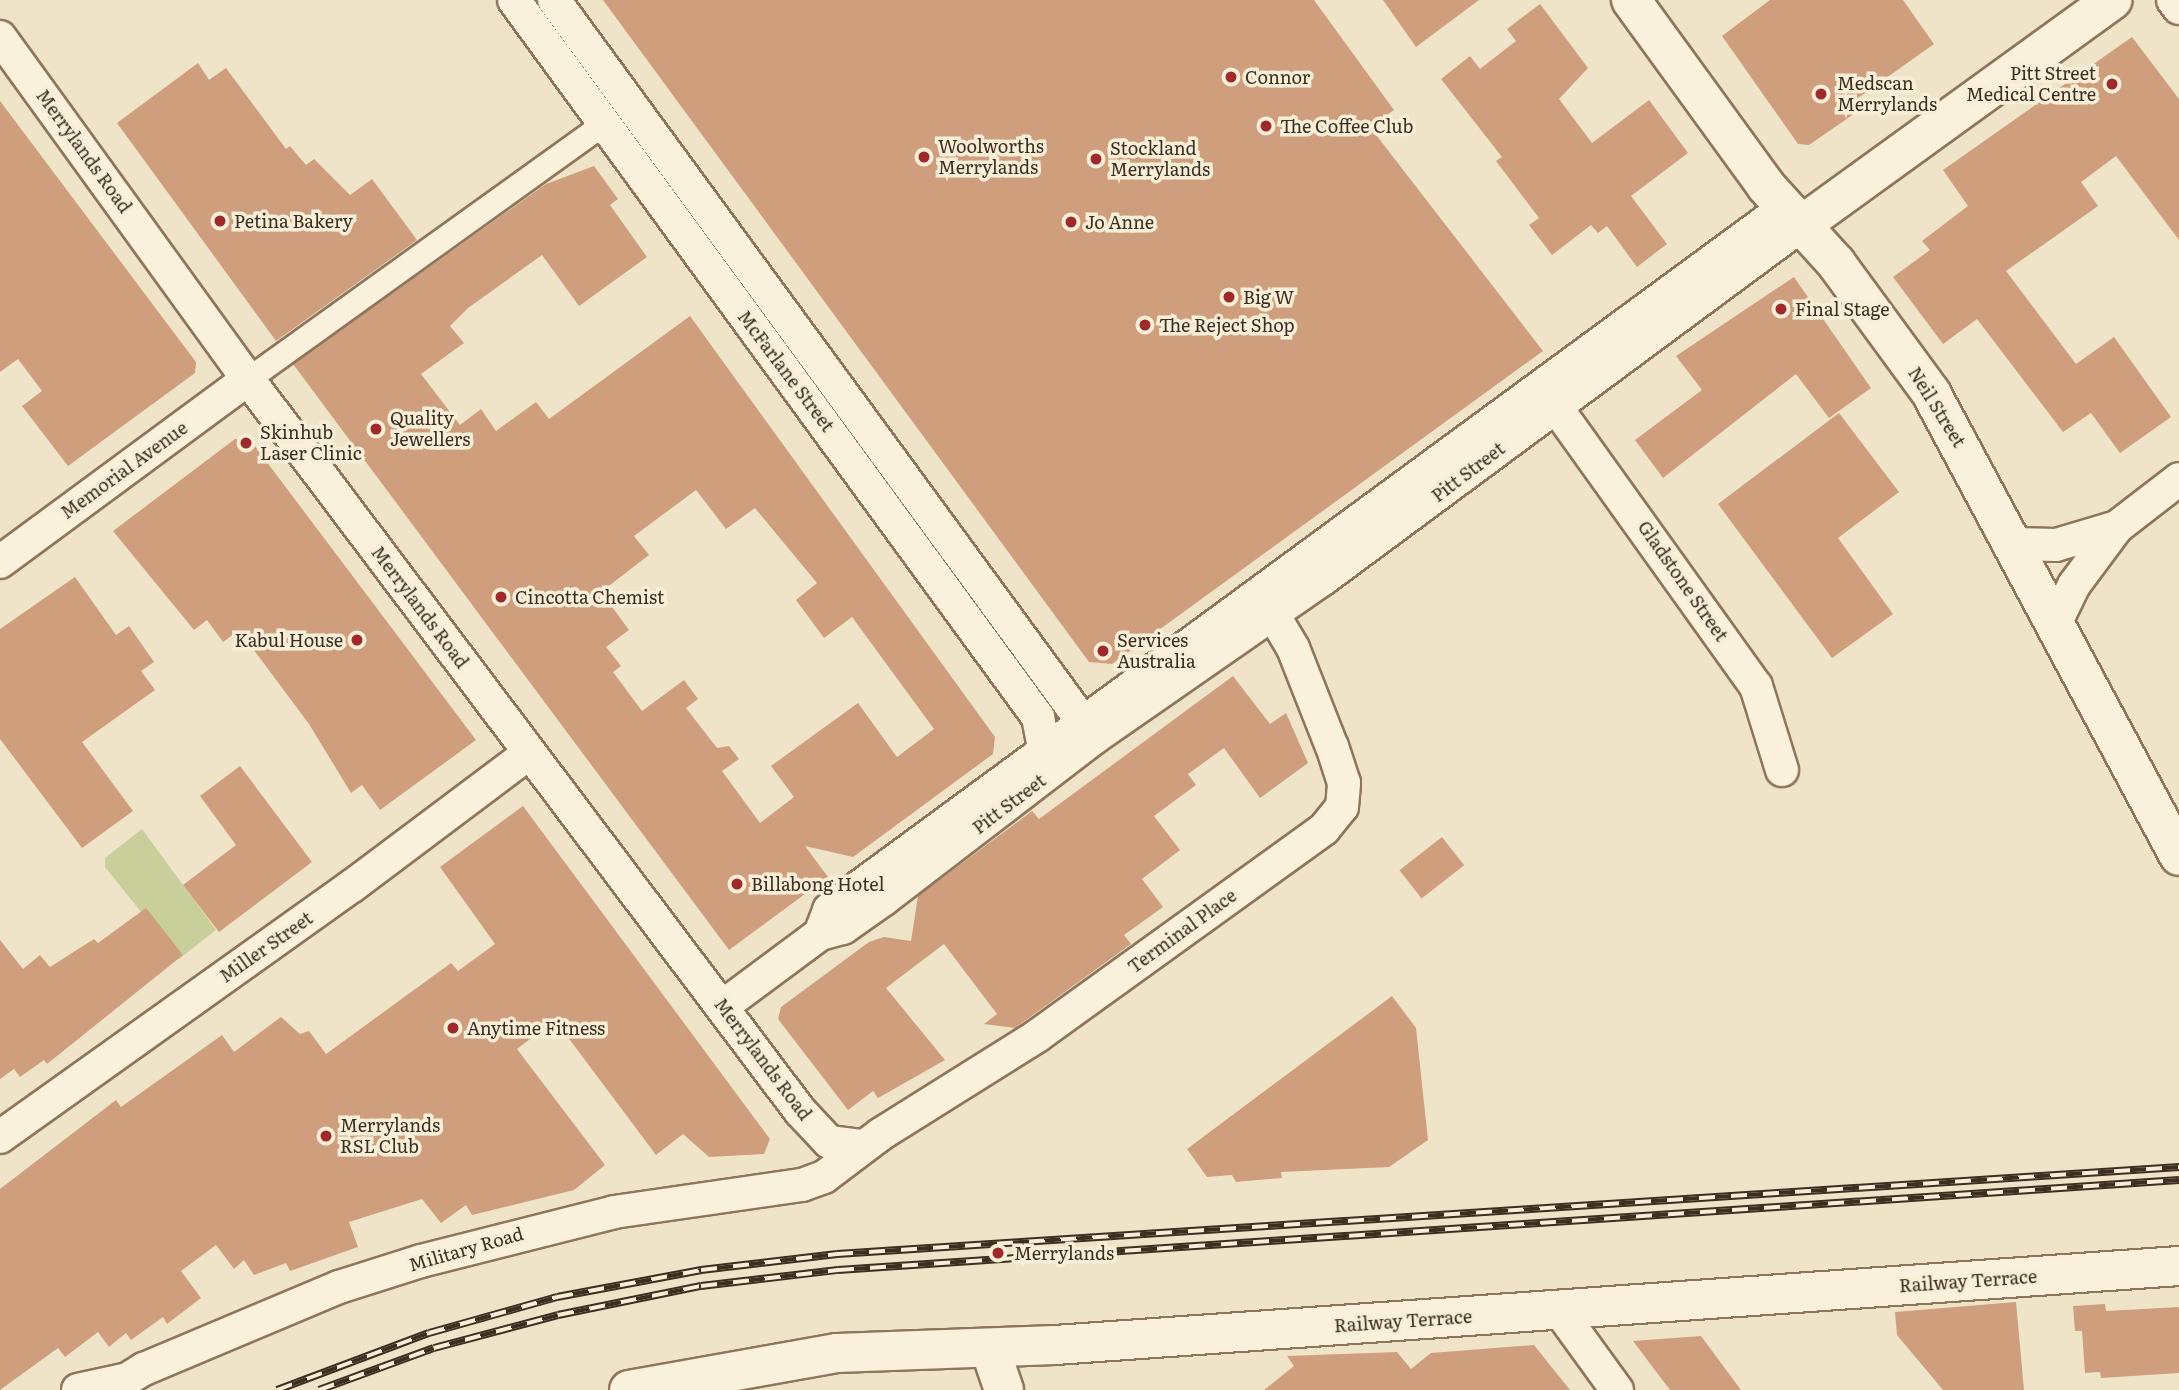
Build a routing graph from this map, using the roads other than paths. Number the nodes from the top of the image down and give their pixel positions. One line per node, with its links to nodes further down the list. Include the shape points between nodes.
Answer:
1 (514, 0): 9 (street, McFarlane Street)
2 (554, 0): 19 (street, McFarlane Street)
3 (1631, 0): 10 (main road, Neil Street)
4 (2068, 0): 10 (main road, Pitt Street)
5 (2112, 0): 10 (main road, Pitt Street)
6 (2173, 0): 7 (street)
7 (2179, 8)
8 (0, 37): 11 (street, Merrylands Road)
9 (605, 122): 11 (street); 20 (street, McFarlane Street, via 1038,717)
10 (1795, 215): 12 (street, Pitt Street); 15 (main road, Neil Street, via 1931,393); 17 (street, Pitt Street)
11 (248, 379): 16 (street, Memorial Avenue); 21 (street, Merrylands Road)
12 (1556, 407): 17 (street, Pitt Street); 22 (street, Gladstone Street, via 1756,686)
13 (2179, 479): 14 (street)
14 (2117, 527): 15 (street, via 2056,545); 18 (street, via 2074,585)
15 (2016, 544): 18 (main road, Neil Street)
16 (0, 562)
17 (1267, 604): 19 (street, Pitt Street); 24 (street, Pitt Street, via 874,906 843,928); 27 (street, Terminal Place, via 1340,770 1344,795 1334,819 1037,1036)
18 (2056, 622): 23 (main road, Neil Street)
19 (1082, 720): 20 (street, Pitt Street)
20 (1044, 749): 24 (street, Pitt Street, via 829,910)
21 (529, 753): 25 (street, Merrylands Road); 26 (street, Miller Street, via 352,886)
22 (1782, 769)
23 (2179, 856)
24 (820, 934): 25 (street, Pitt Street)
25 (723, 1006): 27 (street, Merrylands Road, via 815,1129 829,1142)
26 (0, 1137)
27 (863, 1146): 28 (street, Terminal Place)
28 (824, 1177): 32 (street, Military Road, via 784,1190 720,1193 560,1223 410,1264 339,1287)
29 (2179, 1266): 30 (main road, Railway Terrace)
30 (1559, 1310): 31 (main road, Railway Terrace); 36 (street)
31 (990, 1349): 34 (main road, Railway Terrace, via 837,1353); 35 (main road)
32 (117, 1385): 33 (street, Military Road)
33 (78, 1390)
34 (629, 1390)
35 (1004, 1390)
36 (1617, 1390)

